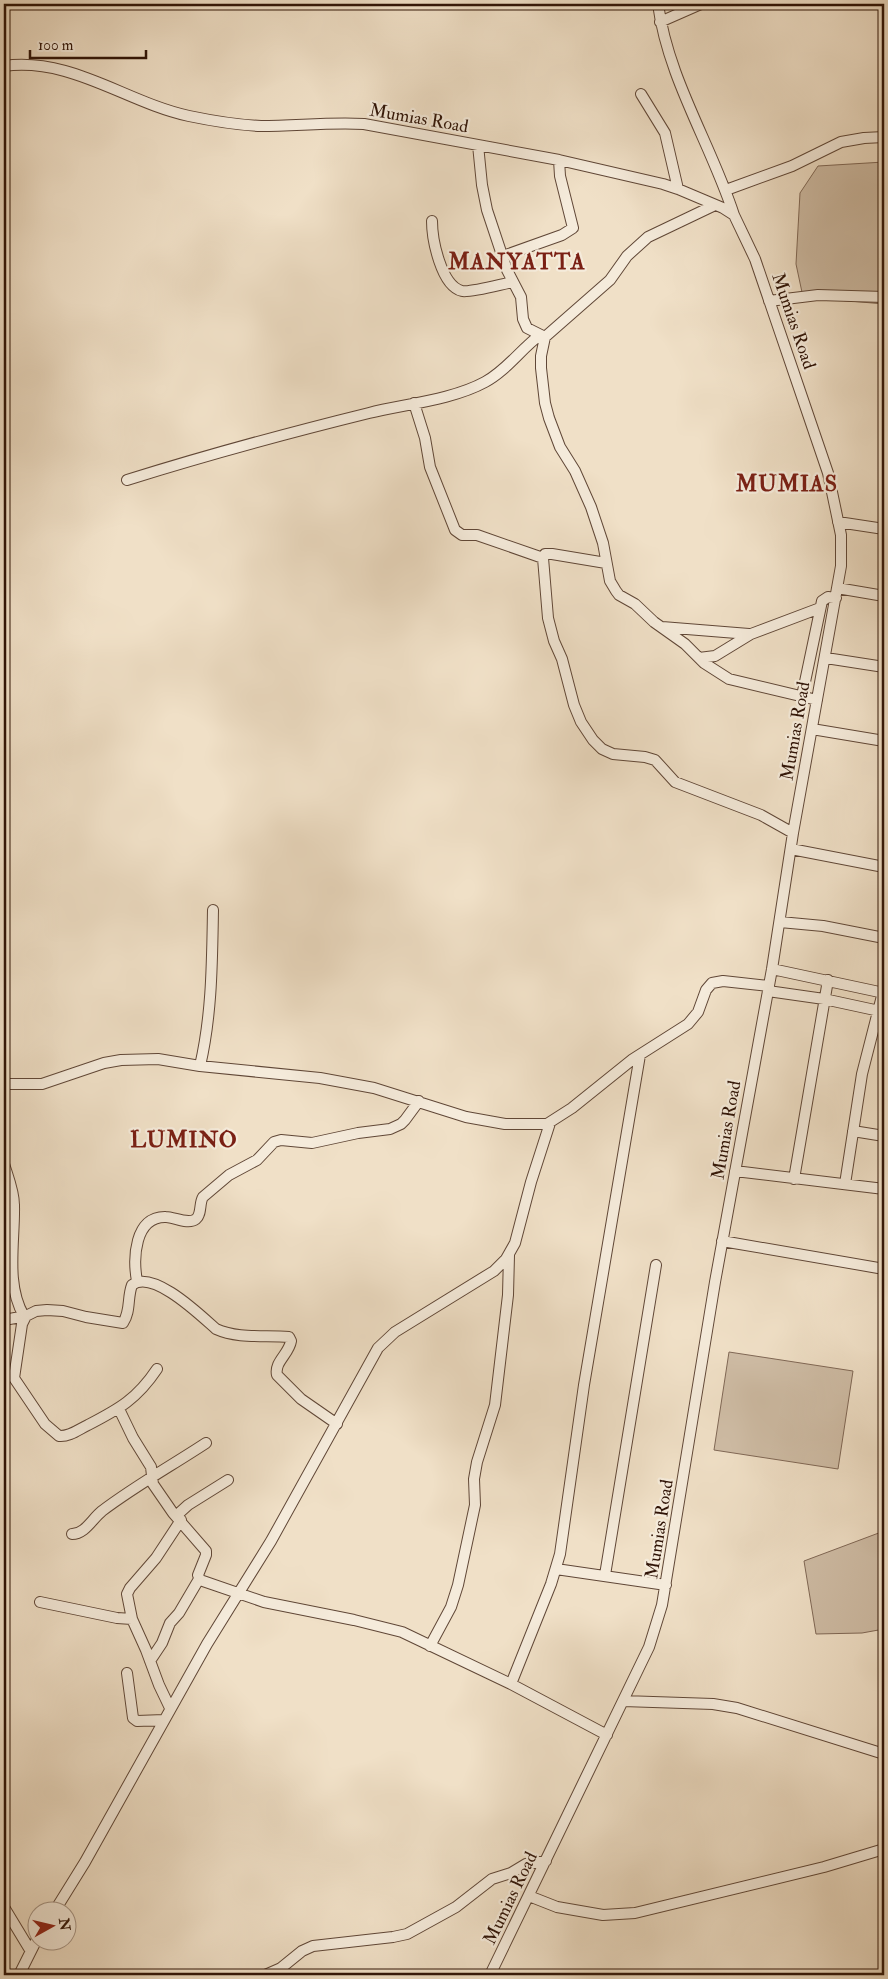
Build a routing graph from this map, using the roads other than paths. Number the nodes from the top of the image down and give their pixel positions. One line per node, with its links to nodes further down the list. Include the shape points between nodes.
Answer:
1 (658, 4): 3 (street)
2 (701, 4): 3 (street)
3 (660, 22): 10 (street, via 679,82)
4 (4, 66): 7 (street, Mumias Road, via 27,64 66,70 162,108 235,124 364,124)
5 (641, 94): 9 (street, via 665,134)
6 (884, 137): 10 (street, via 842,142 792,166)
7 (478, 145): 8 (street, Mumias Road); 14 (street, via 484,198)
8 (559, 160): 9 (street, Mumias Road); 14 (street, via 573,228)
9 (678, 188): 11 (street, Mumias Road)
10 (726, 190): 12 (street)
11 (715, 205): 12 (street, Mumias Road); 18 (street, via 648,237 627,256 610,280)
12 (734, 215): 17 (street, Mumias Road)
13 (432, 221): 15 (street, via 438,261 450,281 460,290)
14 (503, 256): 15 (street)
15 (513, 282): 18 (street, via 521,298 527,328)
16 (884, 297): 17 (street, via 818,295)
17 (770, 301): 21 (street, Mumias Road, via 818,440)
18 (543, 336): 19 (street, via 486,382); 24 (street, via 541,368 549,418 591,507)
19 (414, 403): 20 (street, via 234,448); 23 (street, via 430,467 455,530 462,535 477,534)
20 (128, 480)
21 (838, 522): 22 (street); 25 (street, Mumias Road, via 841,553)
22 (884, 529)
23 (543, 558): 24 (street, via 545,554 552,554); 37 (street, via 548,618 554,641 574,705 593,740 613,754 654,760 675,782 761,815)
24 (606, 563): 28 (street, via 610,581 619,596 635,604)
25 (837, 593): 26 (street); 27 (street, via 824,599); 31 (street, Mumias Road)
26 (884, 596)
27 (820, 608): 29 (street); 33 (street)
28 (661, 627): 29 (street); 30 (street)
29 (751, 634): 30 (street, via 714,656)
30 (699, 658): 33 (street, via 728,679)
31 (826, 658): 32 (street); 34 (street, Mumias Road)
32 (884, 667)
33 (802, 696): 34 (street)
34 (817, 700): 35 (street, Mumias Road)
35 (812, 729): 36 (street); 37 (street, Mumias Road)
36 (884, 741)
37 (793, 833): 38 (street, Mumias Road)
38 (791, 849): 39 (street); 41 (street, Mumias Road)
39 (884, 867)
40 (213, 910): 50 (street, via 210,1009)
41 (780, 922): 42 (street, via 823,926); 43 (street, Mumias Road)
42 (884, 938)
43 (772, 969): 44 (street); 45 (street, Mumias Road)
44 (828, 980): 46 (street); 47 (street)
45 (768, 988): 47 (street); 49 (street, via 723,981 712,983 692,1020); 57 (street, Mumias Road)
46 (883, 992): 48 (street)
47 (824, 999): 48 (street); 58 (street)
48 (880, 1011): 54 (street, via 862,1074)
49 (640, 1055): 53 (street); 76 (street)
50 (200, 1066): 51 (street, via 158,1059 122,1060 93,1066 42,1084); 52 (street, via 320,1078)
51 (4, 1084)
52 (419, 1101): 53 (street, via 492,1122); 65 (street, via 401,1124 390,1129 312,1143 274,1142 257,1160 229,1175 203,1197 199,1215 194,1220 164,1217 151,1220 138,1239 135,1257)
53 (550, 1123): 62 (street)
54 (853, 1131): 55 (street); 59 (street)
55 (884, 1136)
56 (4, 1164): 66 (street, via 14,1204 12,1264 17,1303)
57 (735, 1171): 58 (street); 61 (street, Mumias Road)
58 (794, 1179): 59 (street)
59 (845, 1184): 60 (street)
60 (884, 1189)
61 (722, 1241): 64 (street); 79 (street, Mumias Road)
62 (509, 1254): 70 (street, via 494,1272 385,1341 367,1367); 83 (street, via 508,1295 495,1405 477,1462 475,1505 458,1585)
63 (656, 1265): 77 (street)
64 (884, 1269)
65 (137, 1281): 66 (street, via 129,1293 129,1309 123,1323 56,1310 36,1311); 70 (street, via 174,1293 222,1332 289,1337 289,1348 277,1366 277,1375 301,1399)
66 (25, 1316): 67 (street); 69 (street, via 14,1378 49,1428 64,1437)
67 (4, 1320)
68 (157, 1369): 69 (street, via 142,1389)
69 (119, 1409): 72 (street, via 151,1467)
70 (337, 1424): 80 (street)
71 (206, 1443): 72 (street)
72 (153, 1477): 74 (street, via 153,1484); 75 (street, via 96,1516 81,1532)
73 (228, 1480): 74 (street, via 188,1505)
74 (179, 1518): 78 (street, via 206,1552); 82 (street, via 156,1558 128,1591)
75 (72, 1534)
76 (556, 1570): 77 (street); 86 (street)
77 (604, 1575): 79 (street)
78 (198, 1579): 80 (street); 84 (street)
79 (666, 1585): 87 (street, Mumias Road, via 657,1626)
80 (240, 1593): 83 (street, via 264,1602 382,1626); 88 (street, via 206,1644)
81 (40, 1602): 82 (street)
82 (132, 1619): 84 (street)
83 (430, 1646): 86 (street)
84 (150, 1661): 88 (street)
85 (127, 1673): 89 (street, via 133,1718 137,1721)
86 (511, 1684): 90 (street)
87 (623, 1701): 90 (street, Mumias Road); 91 (street, via 738,1708)
88 (170, 1708): 89 (street)
89 (164, 1720): 95 (street)
90 (607, 1735): 93 (street, Mumias Road)
91 (884, 1754)
92 (884, 1849): 94 (street, via 635,1913 603,1915 558,1907)
93 (546, 1861): 94 (street, Mumias Road); 100 (street, via 526,1864 492,1879 456,1907 407,1934 313,1946)
94 (529, 1896): 101 (street, Mumias Road)
95 (60, 1902)
96 (4, 1907): 97 (street)
97 (28, 1947)
98 (29, 1952): 99 (street)
99 (19, 1975)
100 (265, 1975)
101 (490, 1975)

